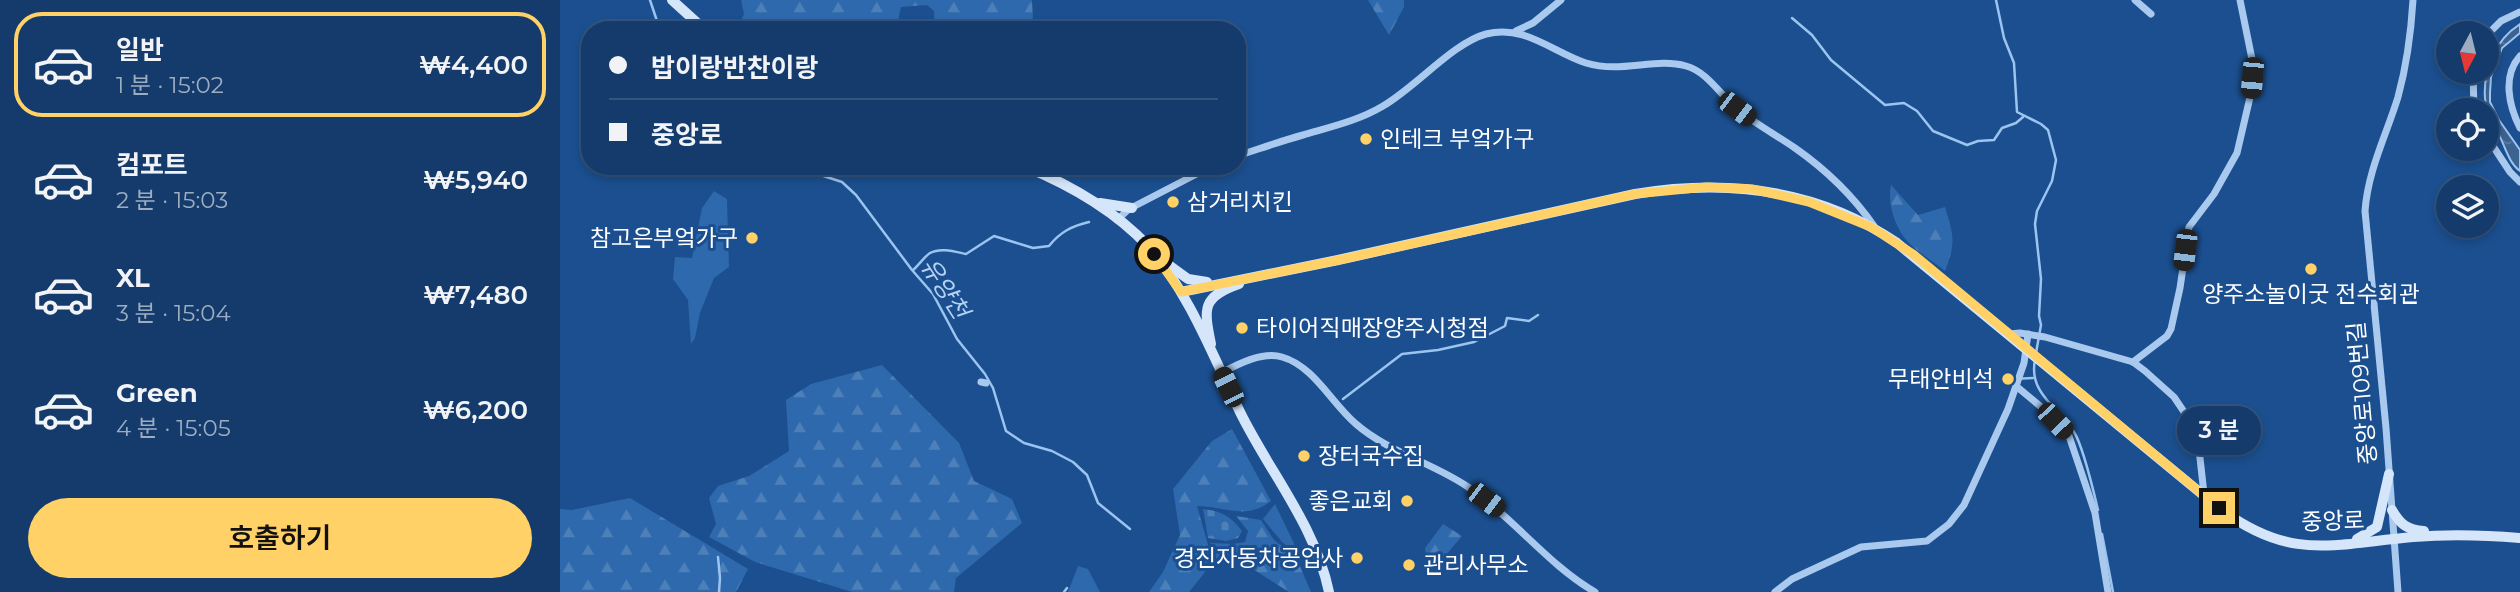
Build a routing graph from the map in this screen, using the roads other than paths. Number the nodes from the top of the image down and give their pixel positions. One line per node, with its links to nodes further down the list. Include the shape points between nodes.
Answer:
1 (672, 0): 8 (main road)
2 (1561, 0): 10 (street, via 1533,23)
3 (2135, 0): 7 (street)
4 (2240, 0): 30 (street, via 2253,64 2237,153 2189,227 2171,329)
5 (2413, 0): 33 (street, 중앙로109번길, via 2406,65 2369,176 2365,211)
6 (2520, 12): 9 (street)
7 (2151, 14)
8 (695, 21)
9 (2499, 23)
10 (1513, 32): 13 (street, via 1469,40 1406,91 1367,115); 21 (street, via 1593,65 1674,64 1695,69 1737,109 1824,171)
11 (2520, 56): 12 (street, via 2509,77)
12 (2520, 128)
13 (1246, 153)
14 (2499, 155): 17 (street)
15 (1042, 175): 18 (main road)
16 (1195, 175): 19 (street)
17 (2520, 182)
18 (1089, 199): 19 (main road); 20 (main road)
19 (1132, 208): 20 (street)
20 (1117, 220): 22 (main road)
21 (1876, 230): 23 (main road, 중앙로, via 1771,192 1680,188); 26 (main road, 중앙로, via 1923,262)
22 (1154, 254): 24 (main road, via 1188,279); 25 (main road)
23 (1278, 272): 24 (main road, 중앙로); 29 (main road, via 1232,287 1209,302 1205,317)
24 (1238, 280): 25 (main road, 중앙로)
25 (1181, 292): 29 (main road)
26 (2009, 334): 27 (street); 28 (main road, 중앙로)
27 (2032, 334): 28 (street); 30 (street)
28 (2033, 354): 32 (street, via 2024,363); 34 (main road, 중앙로)
29 (1215, 360): 31 (main road)
30 (2133, 362): 34 (street, via 2174,397 2193,422 2199,437)
31 (1221, 373): 40 (main road, via 1306,526); 41 (street, via 1262,356 1297,363 1357,425 1470,488 1556,565)
32 (2016, 386): 42 (street, via 1964,505 1941,532 1920,542 1861,547 1792,579); 43 (street, via 2069,436 2095,513)
33 (2389, 474): 35 (street, 중앙로109번길); 39 (main road, via 2377,527)
34 (2204, 494): 39 (main road, 중앙로, via 2236,520 2267,536 2300,545)
35 (2392, 510): 36 (main road, via 2401,524 2415,530); 38 (street, 중앙로109번길)
36 (2490, 537): 37 (main road, 중앙로); 38 (main road, 중앙로)
37 (2519, 538)
38 (2394, 539): 39 (main road, 중앙로); 44 (street, 중앙로)
39 (2334, 546)
40 (1329, 592)
41 (1595, 592)
42 (1775, 592)
43 (2108, 592)
44 (2398, 592)

